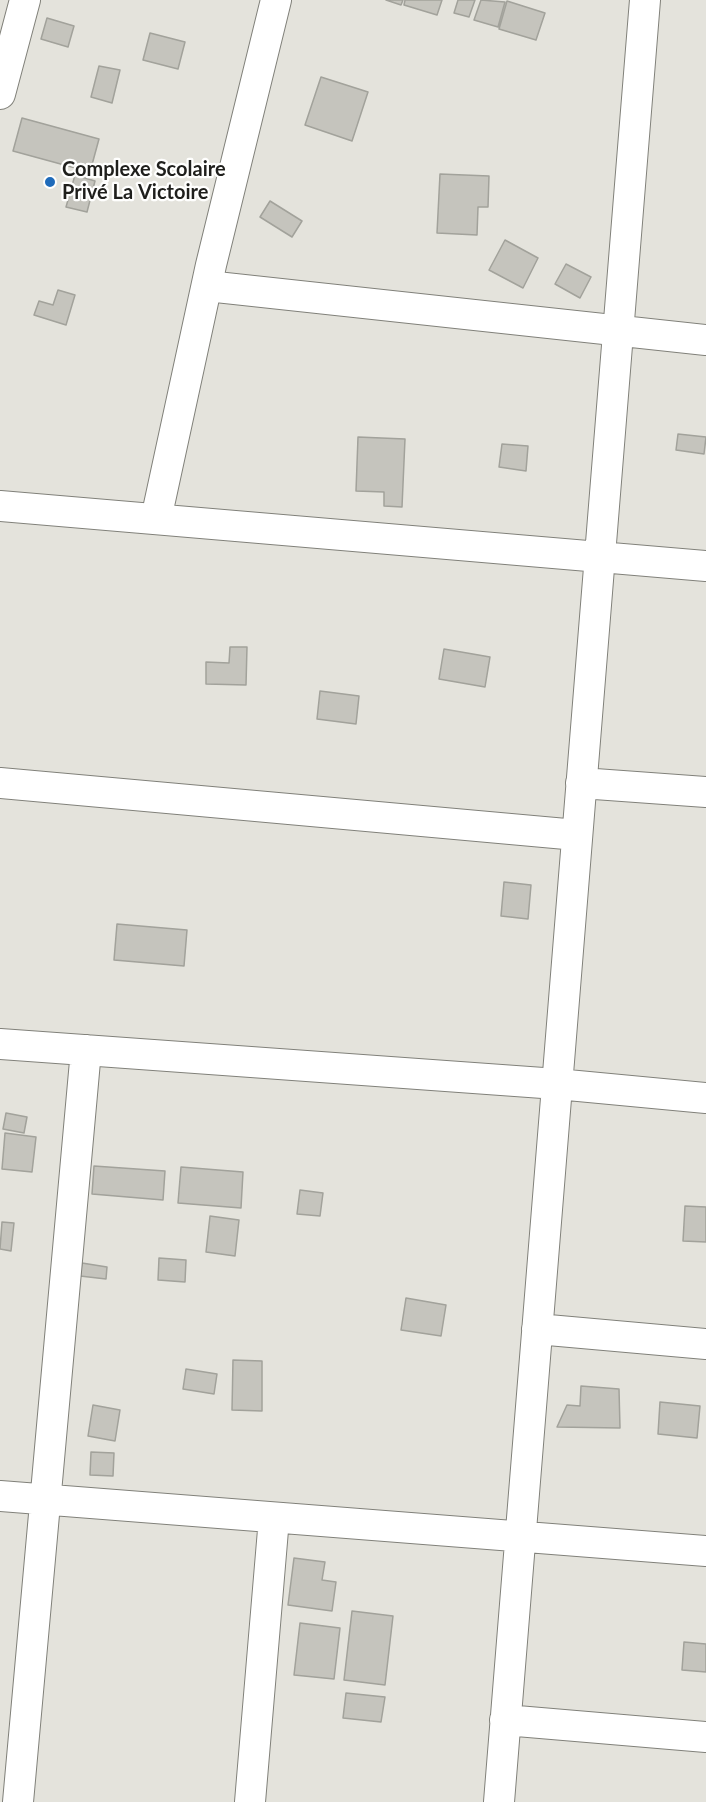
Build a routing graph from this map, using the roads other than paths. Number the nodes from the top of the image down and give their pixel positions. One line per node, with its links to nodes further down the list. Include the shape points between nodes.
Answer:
1 (25, 0): 4 (street)
2 (276, 0): 5 (street)
3 (645, 0): 6 (street)
4 (0, 94)
5 (207, 286): 6 (street); 9 (street)
6 (618, 331): 7 (street); 10 (street)
7 (706, 340)
8 (0, 506): 9 (street)
9 (156, 519): 10 (street)
10 (599, 557): 11 (street); 13 (street)
11 (706, 566)
12 (0, 783): 15 (street)
13 (581, 783): 14 (street); 15 (street)
14 (706, 792)
15 (577, 835): 18 (street)
16 (0, 1044): 17 (street)
17 (86, 1050): 18 (street); 23 (street)
18 (557, 1084): 19 (street); 20 (street)
19 (706, 1098)
20 (537, 1329): 21 (street); 25 (street)
21 (706, 1344)
22 (0, 1496): 23 (street)
23 (46, 1500): 24 (street); 29 (street)
24 (274, 1518): 25 (street); 30 (street)
25 (520, 1538): 26 (street); 27 (street)
26 (706, 1551)
27 (505, 1720): 28 (street); 31 (street)
28 (706, 1737)
29 (18, 1802)
30 (250, 1802)
31 (499, 1802)

